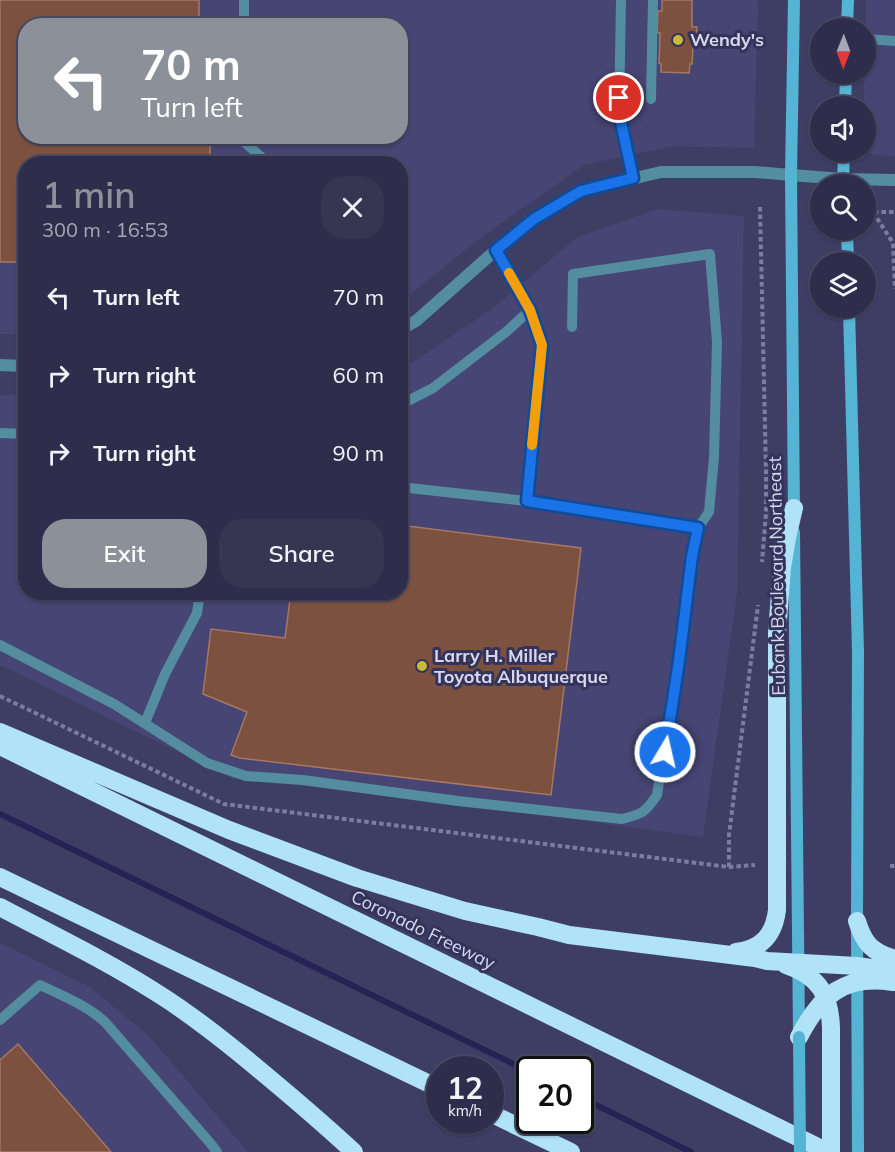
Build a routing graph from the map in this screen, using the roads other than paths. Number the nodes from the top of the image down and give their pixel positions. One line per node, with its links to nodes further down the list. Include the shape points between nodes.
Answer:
1 (244, 0): 6 (lane)
2 (621, 0): 14 (lane, via 619,113)
3 (653, 0): 10 (lane)
4 (794, 0): 13 (main road, Eubank Boulevard Northeast)
5 (848, 0): 7 (main road)
6 (244, 18)
7 (847, 18)
8 (876, 39): 9 (lane)
9 (895, 40)
10 (651, 99)
11 (247, 144): 12 (lane)
12 (260, 156)
13 (790, 175): 14 (street, via 661,172); 15 (street); 30 (main road, Eubank Boulevard Northeast)
14 (633, 178): 18 (street, via 581,191 534,219)
15 (810, 178)
16 (895, 180): 17 (street)
17 (876, 181)
18 (496, 250): 19 (lane); 21 (street)
19 (530, 310): 25 (lane, via 433,388); 29 (lane, via 542,345)
20 (849, 318): 39 (main road, via 858,652)
21 (408, 326)
22 (572, 327): 31 (lane, via 573,274 710,254 717,342 714,457 709,512)
23 (0, 365): 24 (street)
24 (18, 366)
25 (408, 401)
26 (0, 433): 27 (lane)
27 (18, 434)
28 (408, 488): 29 (lane)
29 (527, 501): 31 (lane)
30 (794, 508): 41 (highway, via 782,568 777,633 776,919 774,928 761,943 742,951); 43 (main road, Eubank Boulevard Northeast)
31 (698, 528): 34 (lane, via 657,795 648,809 638,815 622,819 246,776 207,763)
32 (199, 600): 34 (lane, via 197,613)
33 (0, 645): 34 (lane)
34 (145, 723)
35 (0, 732): 41 (highway, via 229,830 357,878 465,911 569,935)
36 (0, 746): 56 (highway, Coronado Freeway)
37 (0, 877): 50 (highway)
38 (0, 907): 53 (highway, via 166,999 282,1088)
39 (856, 921): 40 (highway); 45 (main road)
40 (872, 948): 42 (highway); 44 (highway)
41 (718, 953): 43 (highway)
42 (895, 959)
43 (799, 966): 45 (highway); 47 (highway); 49 (main road, Eubank Boulevard Northeast)
44 (895, 971): 45 (highway)
45 (859, 976): 46 (highway); 47 (highway); 57 (main road)
46 (895, 982)
47 (826, 998): 49 (highway); 56 (highway, via 831,1017)
48 (0, 1020): 52 (lane, via 40,985 83,1005 105,1022)
49 (799, 1037): 55 (main road, Eubank Boulevard Northeast, bridge)
50 (426, 1082)
51 (504, 1120): 54 (highway)
52 (217, 1152)
53 (354, 1152)
54 (571, 1152)
55 (800, 1152)
56 (830, 1152)
57 (858, 1152)

